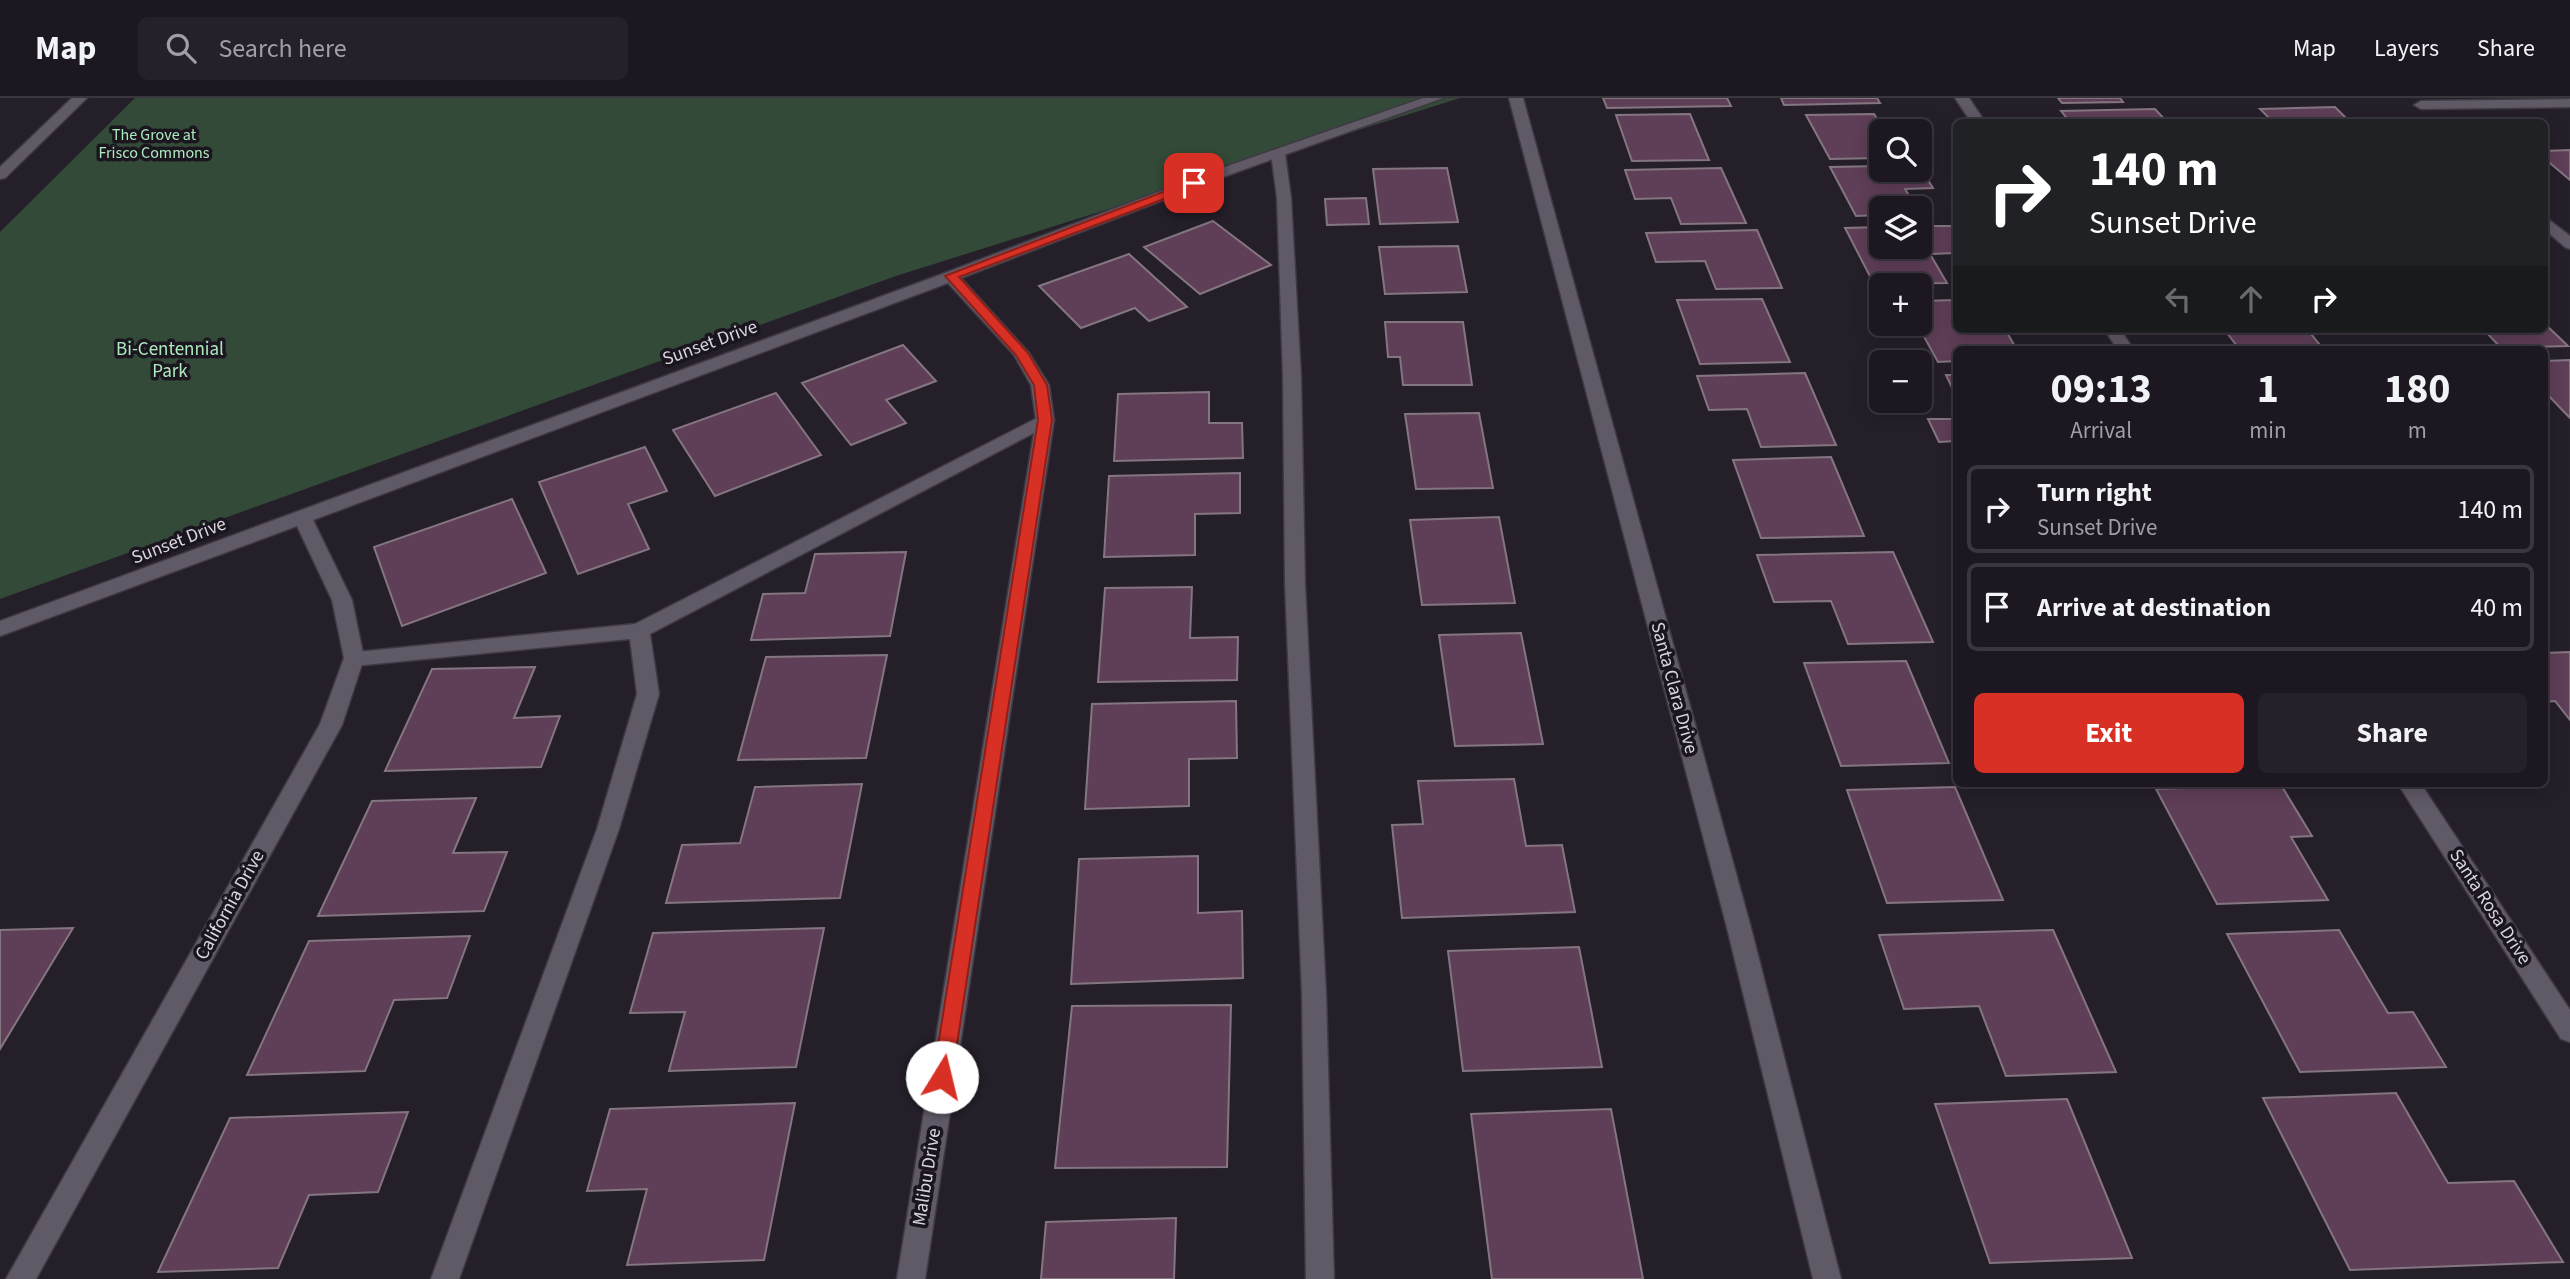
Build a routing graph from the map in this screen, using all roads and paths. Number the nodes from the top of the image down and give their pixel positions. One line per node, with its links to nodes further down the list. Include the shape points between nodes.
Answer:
1 (80, 98): 10 (street)
2 (1436, 98): 9 (street, Sunset Drive)
3 (1516, 98): 25 (street, Santa Clara Drive, via 1739,928)
4 (1962, 98): 7 (street)
5 (2417, 102): 6 (street); 8 (street)
6 (2570, 103)
7 (1976, 119)
8 (2436, 119)
9 (1278, 153): 13 (street, Sunset Drive); 24 (street, via 1292,377)
10 (0, 175)
11 (2557, 228): 12 (street)
12 (2570, 244)
13 (951, 276): 14 (street, Malibu Drive, via 1021,353 1040,385); 15 (street, Sunset Drive)
14 (1045, 420): 17 (street); 23 (street, Malibu Drive)
15 (302, 517): 16 (street, Sunset Drive); 18 (street, via 342,600)
16 (0, 629)
17 (639, 631): 18 (street); 22 (street, via 648,694 619,792)
18 (354, 658): 21 (street, California Drive, via 331,725)
19 (2411, 787): 20 (street, Santa Rosa Drive)
20 (2570, 1031)
21 (20, 1279)
22 (445, 1279)
23 (911, 1279)
24 (1320, 1279)
25 (1827, 1279)

